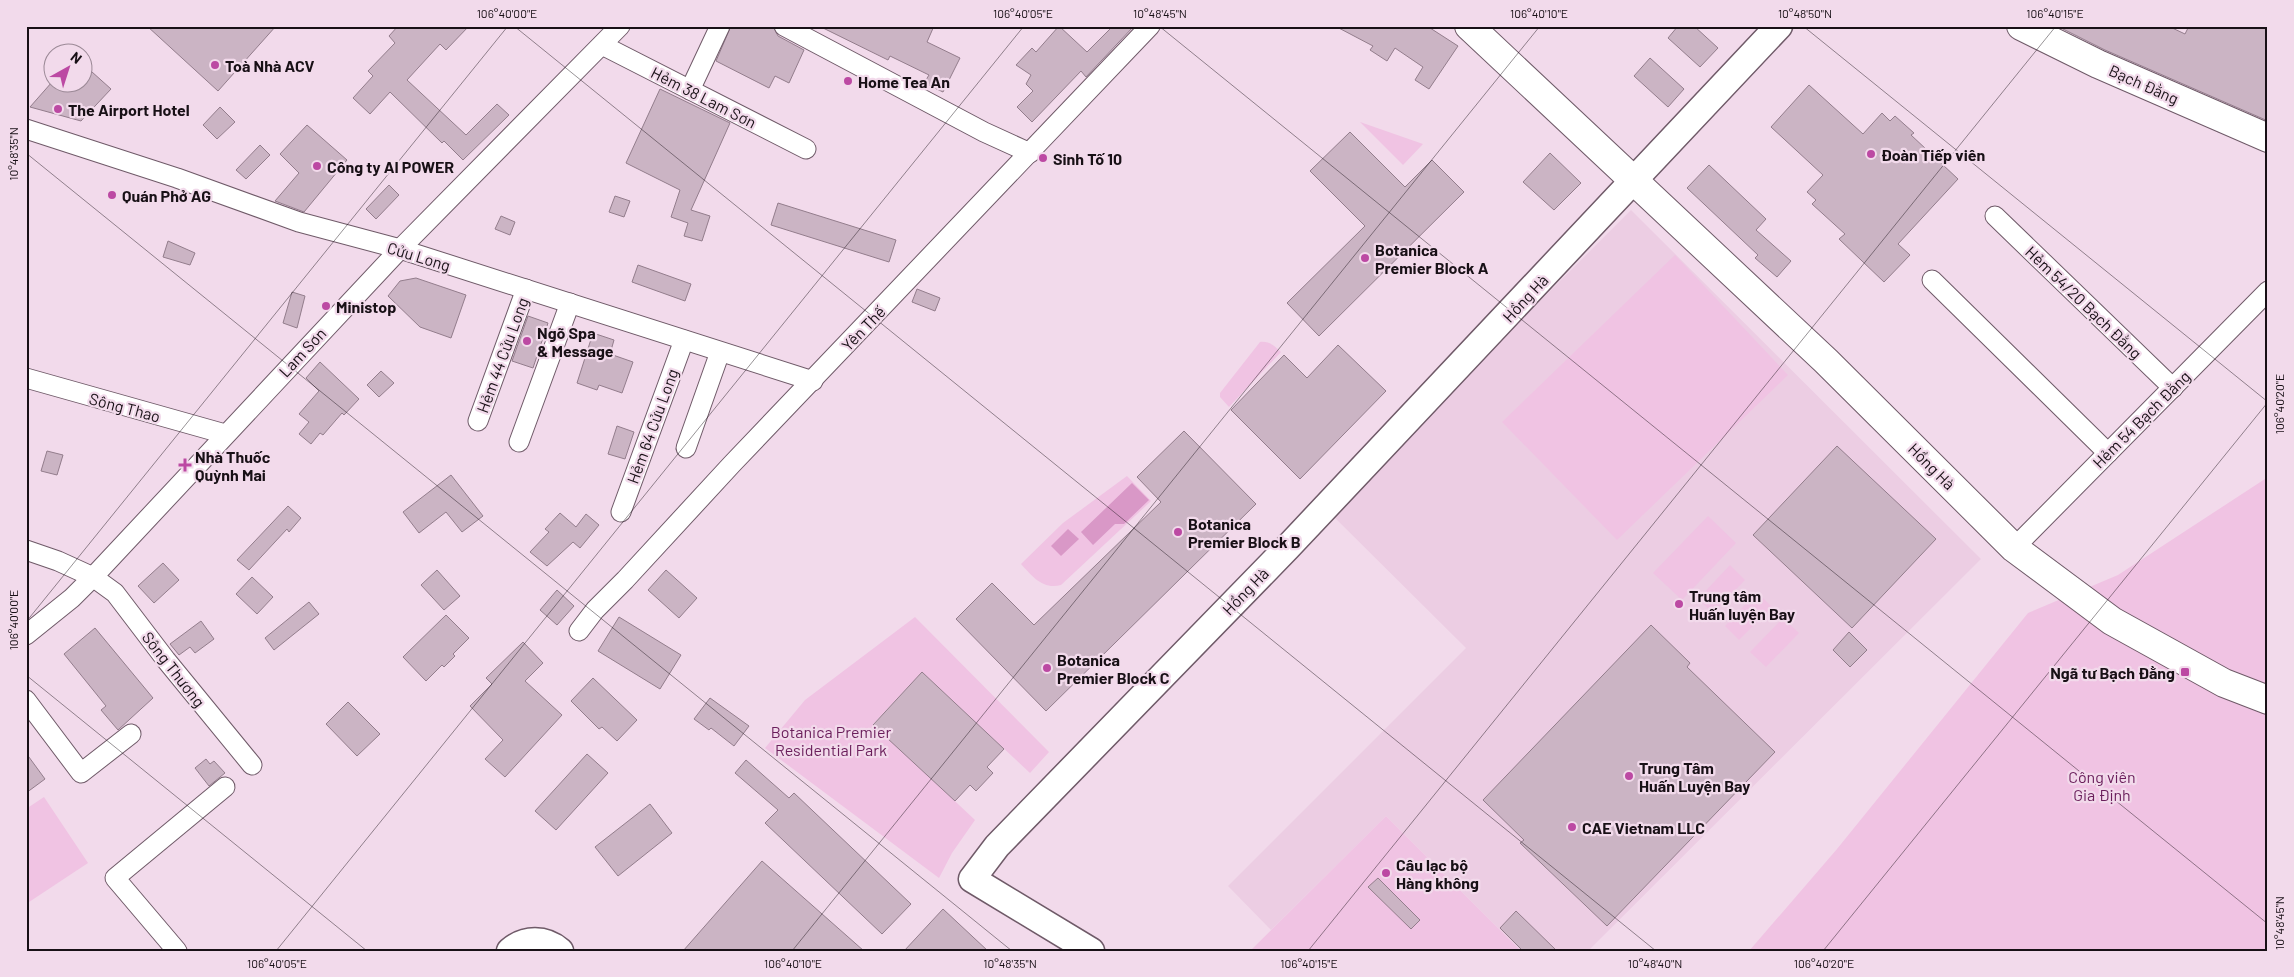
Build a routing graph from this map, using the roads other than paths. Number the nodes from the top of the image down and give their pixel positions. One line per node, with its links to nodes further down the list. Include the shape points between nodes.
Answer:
1 (620, 26): 8 (street, Lam Sơn)
2 (720, 26): 9 (street)
3 (784, 26): 13 (street)
4 (1150, 26): 13 (street, Yên Thế)
5 (1469, 26): 14 (main road, Hồng Hà)
6 (1779, 26): 14 (street, Hồng Hà)
7 (2021, 26): 11 (main road, Bạch Đằng, via 2098,64)
8 (602, 45): 9 (street, Hẻm 38 Lam Sơn); 16 (street, Lam Sơn)
9 (690, 90): 12 (street, Hẻm 38 Lam Sơn)
10 (27, 130): 16 (street, Cửu Long, via 177,178 299,222)
11 (2268, 138)
12 (806, 149)
13 (1030, 153): 24 (street, Yên Thế)
14 (1634, 179): 32 (main road, Hồng Hà, via 1826,361); 45 (street, Hồng Hà, via 1288,547 997,846 972,879)
15 (1994, 216): 25 (street, Hẻm 54/20 Bạch Đằng)
16 (400, 249): 18 (street, Cửu Long); 27 (street, Lam Sơn)
17 (1932, 280): 30 (street)
18 (526, 289): 20 (street, Cửu Long); 26 (street, Hẻm 44 Cửu Long)
19 (2268, 291): 25 (street, Hẻm 54 Bạch Đằng)
20 (570, 303): 21 (street, Cửu Long); 28 (street)
21 (684, 340): 22 (street, Cửu Long); 31 (street, Hẻm 64 Cửu Long)
22 (720, 352): 24 (street, Cửu Long); 29 (street)
23 (26, 378): 27 (street, Sông Thao)
24 (813, 381): 35 (street, Yên Thế, via 595,610)
25 (2173, 388): 30 (street, Hẻm 54 Bạch Đằng)
26 (478, 420)
27 (225, 434): 34 (street, Lam Sơn)
28 (519, 442)
29 (686, 448)
30 (2108, 452): 32 (street, Hẻm 54 Bạch Đằng)
31 (621, 512)
32 (2014, 548): 38 (main road, Hồng Hà, via 2112,622 2224,683)
33 (26, 550): 34 (street, Sông Thương)
34 (93, 577): 36 (street, Lam Sơn); 40 (street, Sông Thương, via 115,593)
35 (579, 631)
36 (26, 635)
37 (26, 700): 39 (street, via 81,772)
38 (2268, 700)
39 (131, 734)
40 (252, 765)
41 (225, 787): 42 (street, via 114,878)
42 (176, 951)
43 (510, 951): 44 (street, via 522,943 538,941)
44 (560, 951)
45 (1091, 951)

